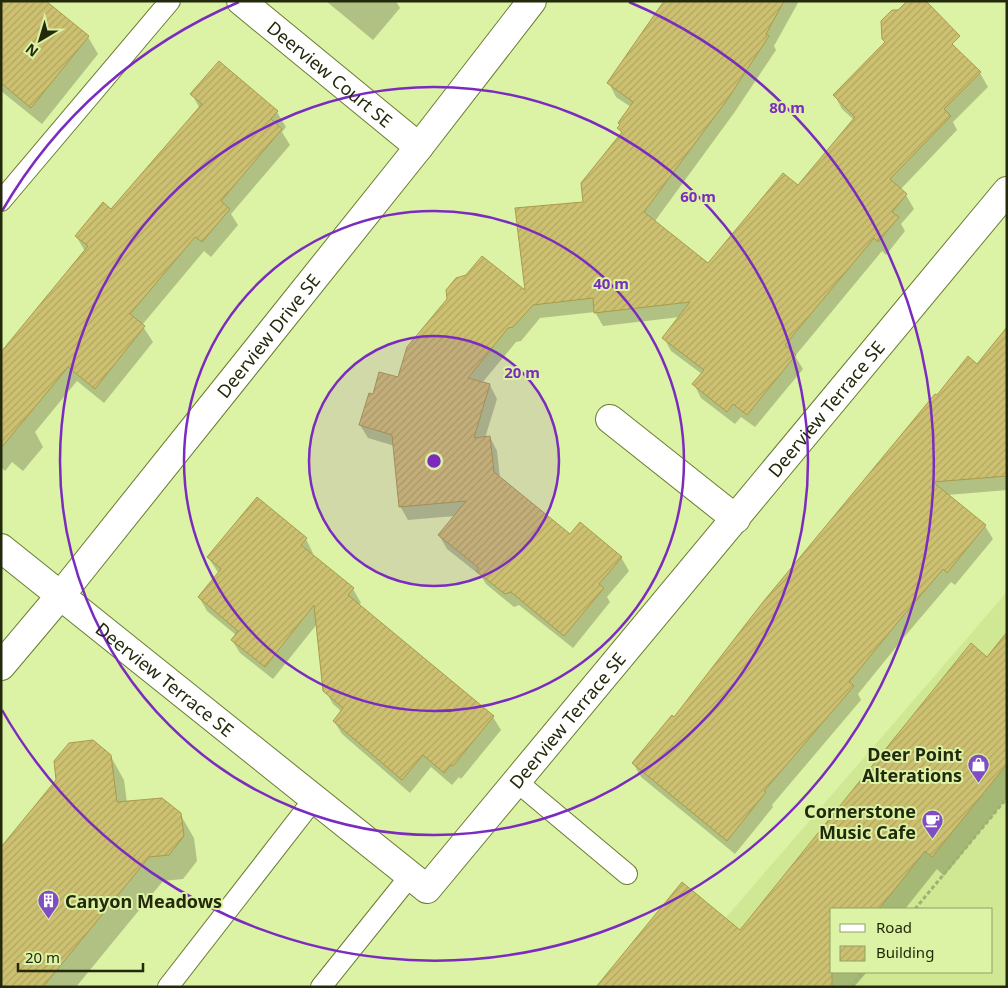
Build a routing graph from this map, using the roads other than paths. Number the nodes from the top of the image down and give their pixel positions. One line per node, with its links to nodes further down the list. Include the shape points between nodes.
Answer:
1 (170, 1): 6 (lane)
2 (241, 1): 4 (street, Deerview Court SE)
3 (532, 1): 4 (street, Deerview Drive SE)
4 (419, 147): 10 (street, Deerview Drive SE)
5 (1007, 191): 8 (street, Deerview Terrace SE)
6 (2, 199)
7 (610, 419): 8 (street)
8 (736, 519): 12 (street, Deerview Terrace SE)
9 (1, 548): 10 (street, Deerview Terrace SE)
10 (60, 596): 11 (street, Deerview Drive SE); 13 (street, Deerview Terrace SE)
11 (1, 666)
12 (516, 782): 14 (lane); 15 (street, Deerview Terrace SE, via 427,889)
13 (314, 799): 15 (street, Deerview Terrace SE); 16 (lane)
14 (628, 874)
15 (410, 876): 17 (lane)
16 (168, 987)
17 (321, 987)

